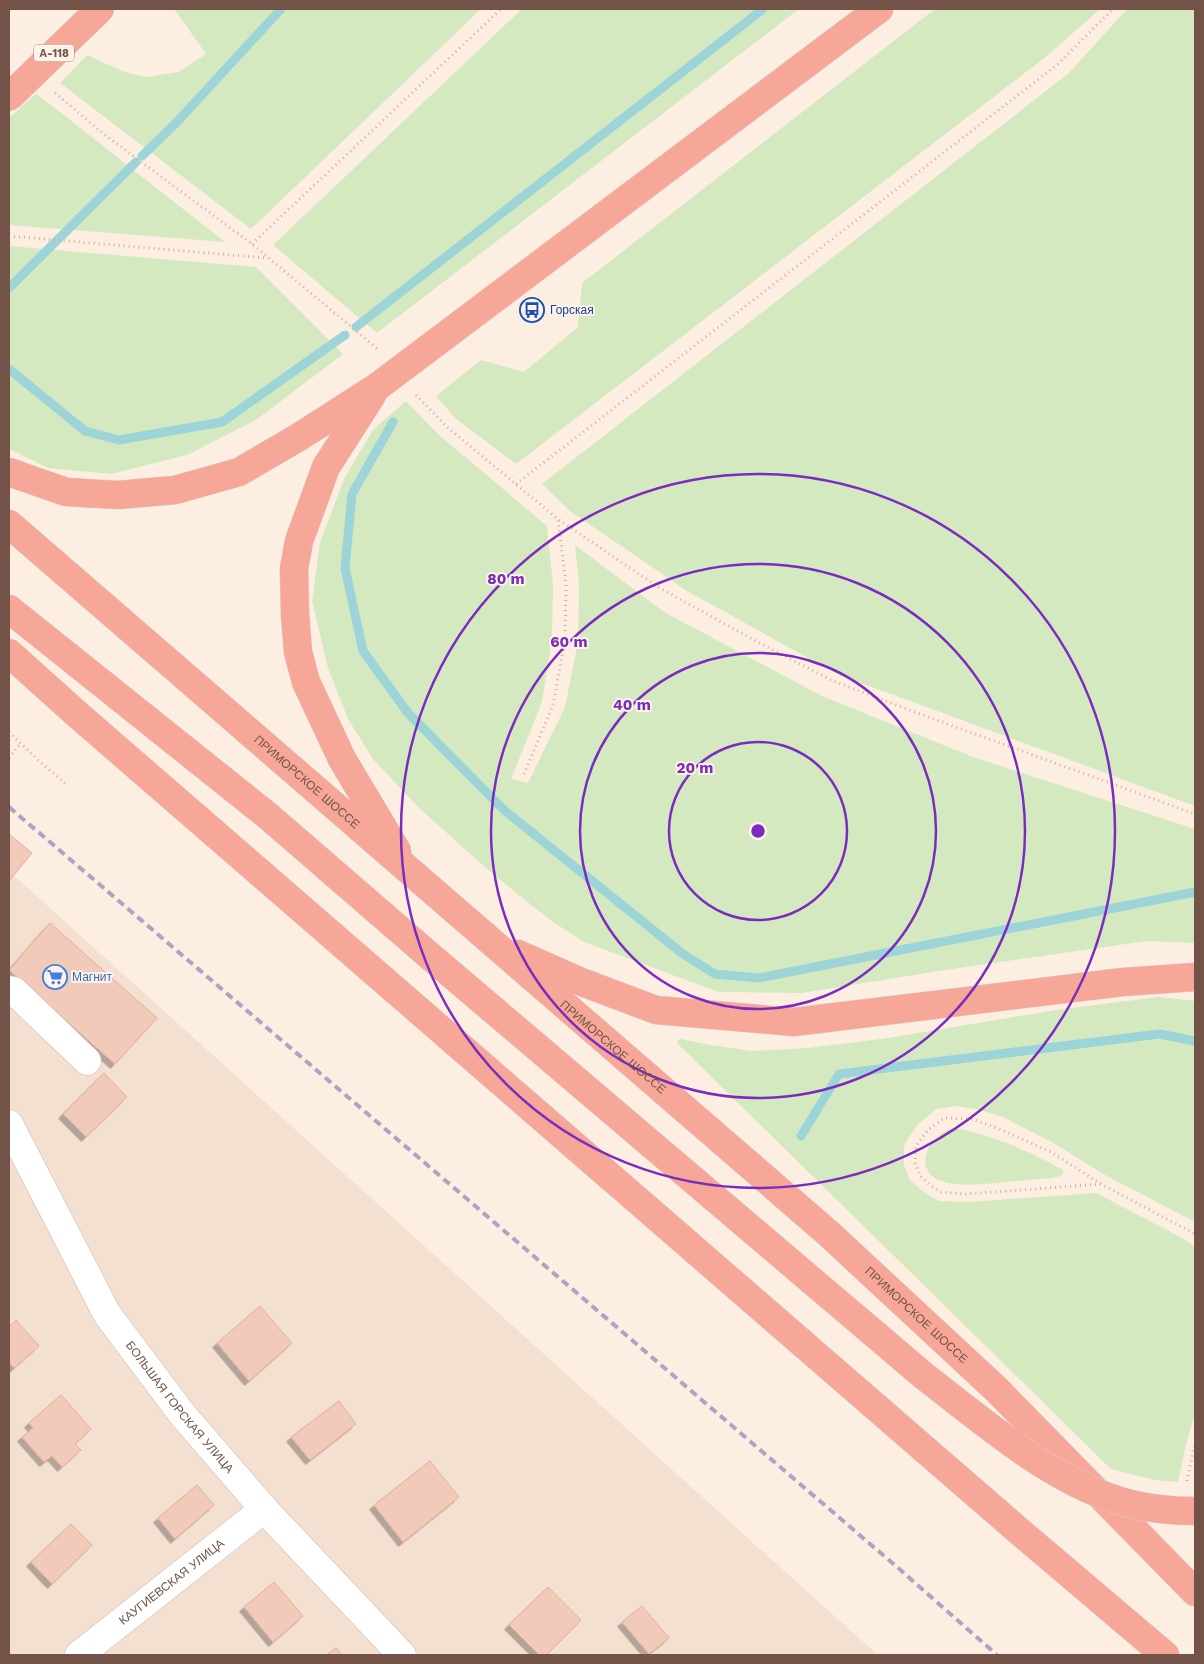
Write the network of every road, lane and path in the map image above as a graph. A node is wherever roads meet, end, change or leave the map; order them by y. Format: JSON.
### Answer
{"nodes":[{"id":1,"x":100,"y":9,"type":"edge"},
{"id":2,"x":501,"y":9,"type":"edge"},
{"id":3,"x":878,"y":9,"type":"edge"},
{"id":4,"x":1113,"y":9,"type":"edge"},
{"id":5,"x":53,"y":91,"type":"dead end"},
{"id":6,"x":9,"y":97,"type":"edge"},
{"id":7,"x":9,"y":236,"type":"edge"},
{"id":8,"x":252,"y":244,"type":"junction"},
{"id":9,"x":268,"y":258,"type":"junction"},
{"id":10,"x":379,"y":350,"type":"dead end"},
{"id":11,"x":377,"y":387,"type":"junction"},
{"id":12,"x":416,"y":395,"type":"dead end"},
{"id":13,"x":9,"y":472,"type":"edge"},
{"id":14,"x":516,"y":484,"type":"junction"},
{"id":15,"x":558,"y":519,"type":"junction"},
{"id":16,"x":9,"y":524,"type":"edge"},
{"id":17,"x":9,"y":609,"type":"edge"},
{"id":18,"x":9,"y":653,"type":"edge"},
{"id":19,"x":9,"y":732,"type":"edge"},
{"id":20,"x":20,"y":744,"type":"junction"},
{"id":21,"x":9,"y":758,"type":"edge"},
{"id":22,"x":524,"y":774,"type":"dead end"},
{"id":23,"x":65,"y":783,"type":"dead end"},
{"id":24,"x":1195,"y":814,"type":"edge"},
{"id":25,"x":410,"y":872,"type":"junction"},
{"id":26,"x":491,"y":942,"type":"junction"},
{"id":27,"x":1195,"y":976,"type":"edge"},
{"id":28,"x":9,"y":990,"type":"edge"},
{"id":29,"x":87,"y":1061,"type":"dead end"},
{"id":30,"x":9,"y":1124,"type":"edge"},
{"id":31,"x":1101,"y":1184,"type":"junction"},
{"id":32,"x":1195,"y":1234,"type":"edge"},
{"id":33,"x":1195,"y":1443,"type":"edge"},
{"id":34,"x":1193,"y":1500,"type":"edge"},
{"id":35,"x":264,"y":1509,"type":"junction"},
{"id":36,"x":1195,"y":1592,"type":"edge"},
{"id":37,"x":79,"y":1655,"type":"edge"},
{"id":38,"x":402,"y":1655,"type":"edge"},
{"id":39,"x":1165,"y":1655,"type":"edge"}],
"edges":[{"from":1,"to":6,"type":"highway","number":"А-118","bridge":true},
{"from":2,"to":8,"type":"path"},
{"from":3,"to":11,"type":"highway"},
{"from":4,"to":14,"type":"path"},
{"from":5,"to":8,"type":"path"},
{"from":7,"to":9,"type":"path"},
{"from":8,"to":9,"type":"path"},
{"from":9,"to":10,"type":"path"},
{"from":11,"to":13,"type":"highway"},
{"from":11,"to":25,"type":"highway"},
{"from":12,"to":14,"type":"path"},
{"from":14,"to":15,"type":"path"},
{"from":15,"to":22,"type":"path"},
{"from":15,"to":24,"type":"path"},
{"from":16,"to":25,"type":"highway","name":"ПРИМОРСКОЕ ШОССЕ"},
{"from":17,"to":34,"type":"highway","bridge":true},
{"from":18,"to":39,"type":"highway"},
{"from":19,"to":20,"type":"path"},
{"from":20,"to":21,"type":"path"},
{"from":20,"to":23,"type":"path"},
{"from":25,"to":26,"type":"highway","name":"ПРИМОРСКОЕ ШОССЕ"},
{"from":26,"to":27,"type":"highway"},
{"from":26,"to":36,"type":"highway","name":"ПРИМОРСКОЕ ШОССЕ"},
{"from":28,"to":29,"type":"street"},
{"from":30,"to":35,"type":"street","name":"БОЛЬШАЯ ГОРСКАЯ УЛИЦА"},
{"from":31,"to":31,"type":"path"},
{"from":31,"to":32,"type":"path"},
{"from":33,"to":34,"type":"path"},
{"from":35,"to":37,"type":"street","name":"КАУГИЕВСКАЯ УЛИЦА"},
{"from":35,"to":38,"type":"street","name":"БОЛЬШАЯ ГОРСКАЯ УЛИЦА"}]}
